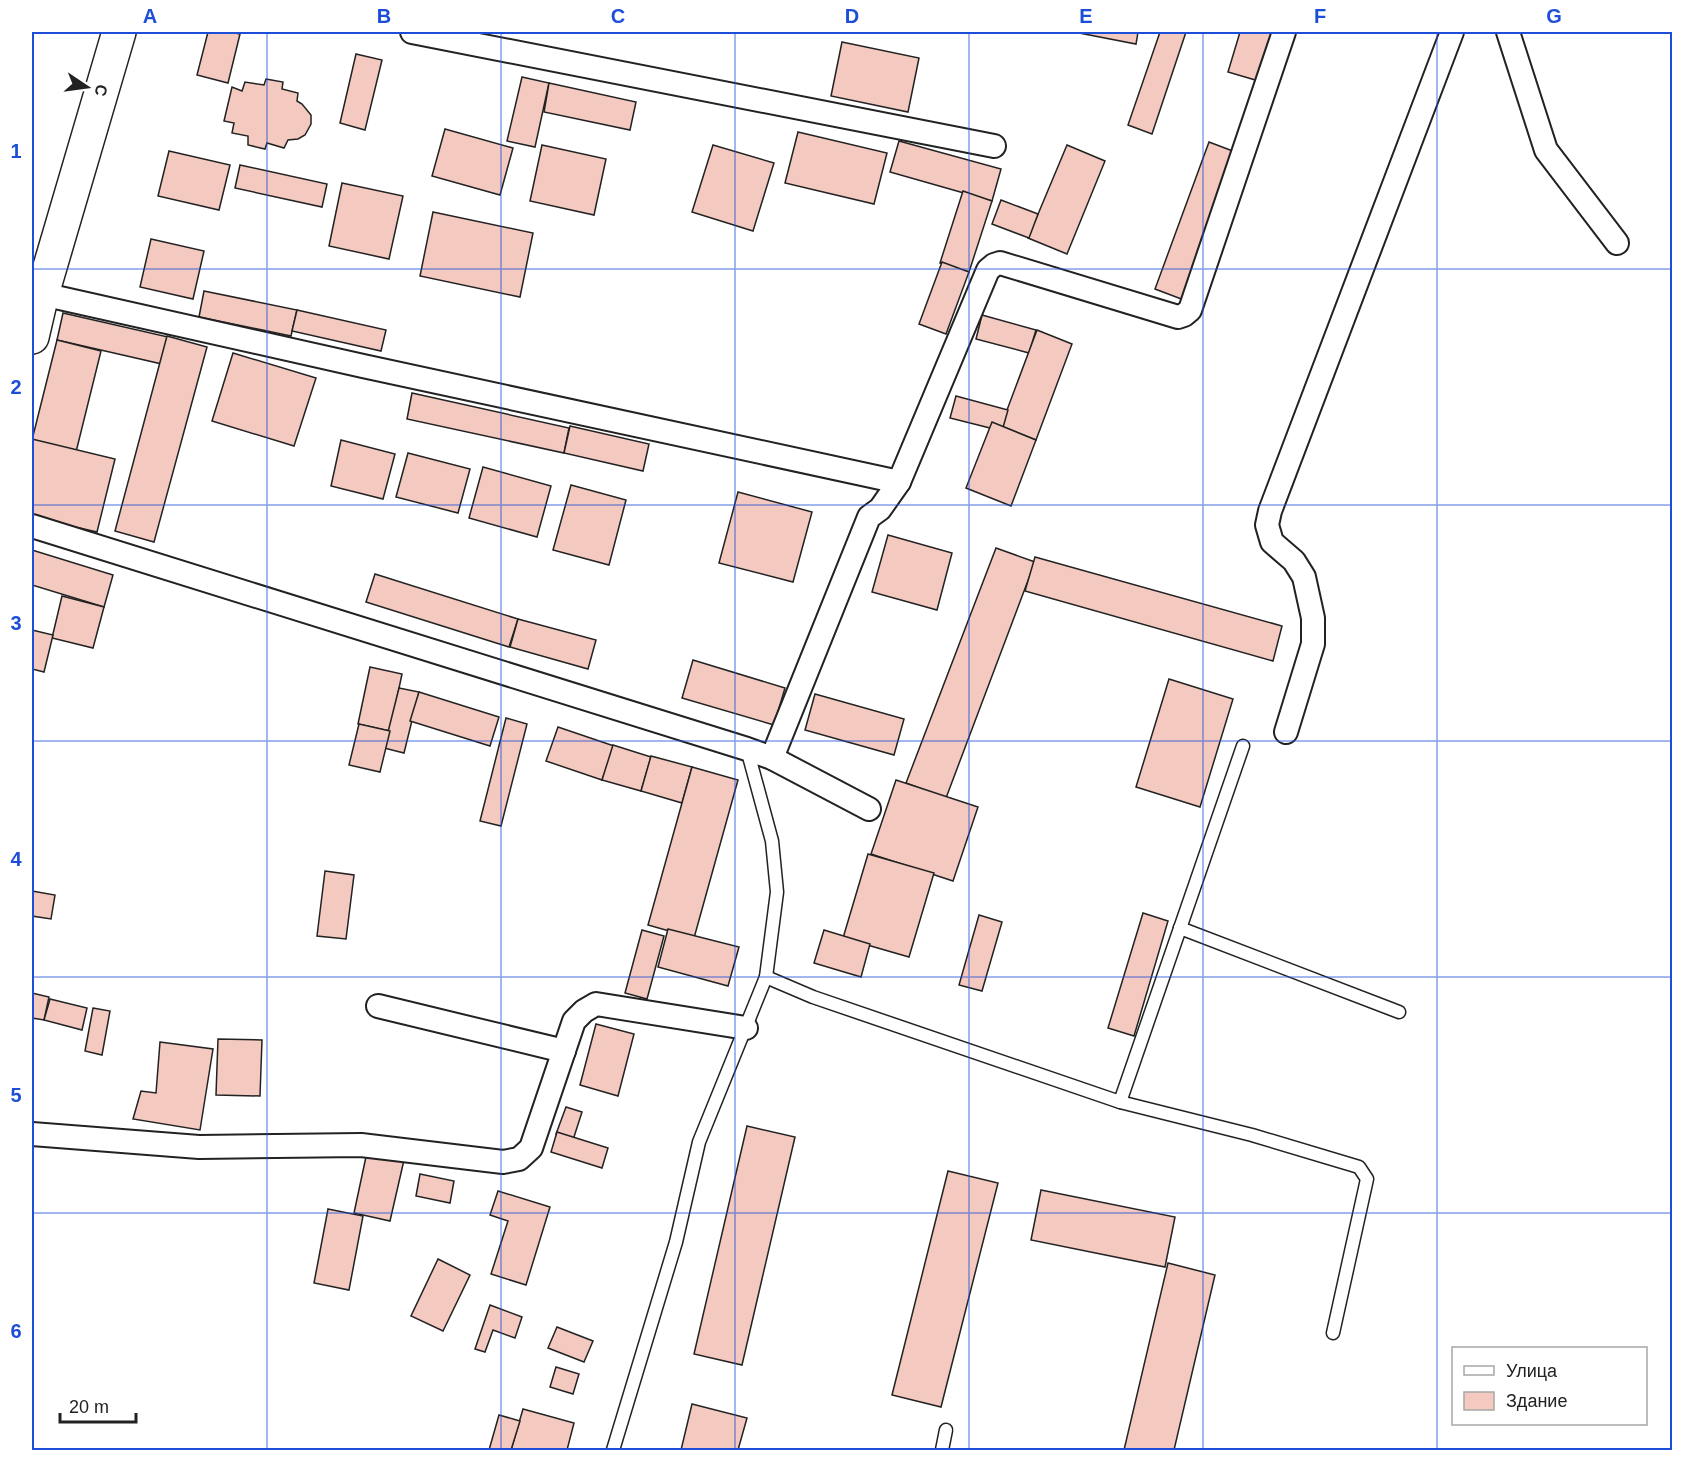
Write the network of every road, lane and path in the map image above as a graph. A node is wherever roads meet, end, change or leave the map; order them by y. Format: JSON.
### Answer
{"nodes":[{"id":1,"x":119,"y":32,"type":"edge"},
{"id":2,"x":412,"y":32,"type":"edge"},
{"id":3,"x":1284,"y":32,"type":"edge"},
{"id":4,"x":1452,"y":32,"type":"edge"},
{"id":5,"x":1508,"y":32,"type":"edge"},
{"id":6,"x":994,"y":146,"type":"dead end"},
{"id":7,"x":1617,"y":243,"type":"dead end"},
{"id":8,"x":42,"y":294,"type":"junction"},
{"id":9,"x":32,"y":337,"type":"edge"},
{"id":10,"x":900,"y":482,"type":"junction"},
{"id":11,"x":32,"y":526,"type":"edge"},
{"id":12,"x":1286,"y":732,"type":"dead end"},
{"id":13,"x":1243,"y":746,"type":"dead end"},
{"id":14,"x":747,"y":749,"type":"junction"},
{"id":15,"x":772,"y":758,"type":"junction"},
{"id":16,"x":869,"y":809,"type":"dead end"},
{"id":17,"x":1180,"y":928,"type":"junction"},
{"id":18,"x":766,"y":977,"type":"junction"},
{"id":19,"x":378,"y":1006,"type":"dead end"},
{"id":20,"x":1398,"y":1012,"type":"dead end"},
{"id":21,"x":746,"y":1028,"type":"junction"},
{"id":22,"x":564,"y":1051,"type":"junction"},
{"id":23,"x":1120,"y":1102,"type":"junction"},
{"id":24,"x":32,"y":1134,"type":"edge"},
{"id":25,"x":1333,"y":1333,"type":"dead end"},
{"id":26,"x":946,"y":1430,"type":"dead end"},
{"id":27,"x":613,"y":1450,"type":"edge"},
{"id":28,"x":942,"y":1450,"type":"edge"}],
"edges":[{"from":1,"to":8,"type":"main road"},
{"from":2,"to":6,"type":"street"},
{"from":3,"to":10,"type":"street"},
{"from":4,"to":12,"type":"street"},
{"from":5,"to":7,"type":"street"},
{"from":8,"to":9,"type":"main road"},
{"from":8,"to":10,"type":"street"},
{"from":10,"to":15,"type":"street"},
{"from":11,"to":14,"type":"street"},
{"from":13,"to":17,"type":"lane"},
{"from":14,"to":15,"type":"street"},
{"from":14,"to":18,"type":"lane"},
{"from":15,"to":16,"type":"street"},
{"from":17,"to":20,"type":"lane"},
{"from":17,"to":23,"type":"lane"},
{"from":18,"to":21,"type":"lane"},
{"from":18,"to":23,"type":"lane"},
{"from":19,"to":22,"type":"street"},
{"from":21,"to":22,"type":"street"},
{"from":21,"to":27,"type":"lane"},
{"from":22,"to":24,"type":"street"},
{"from":23,"to":25,"type":"lane"},
{"from":26,"to":28,"type":"lane"}]}
